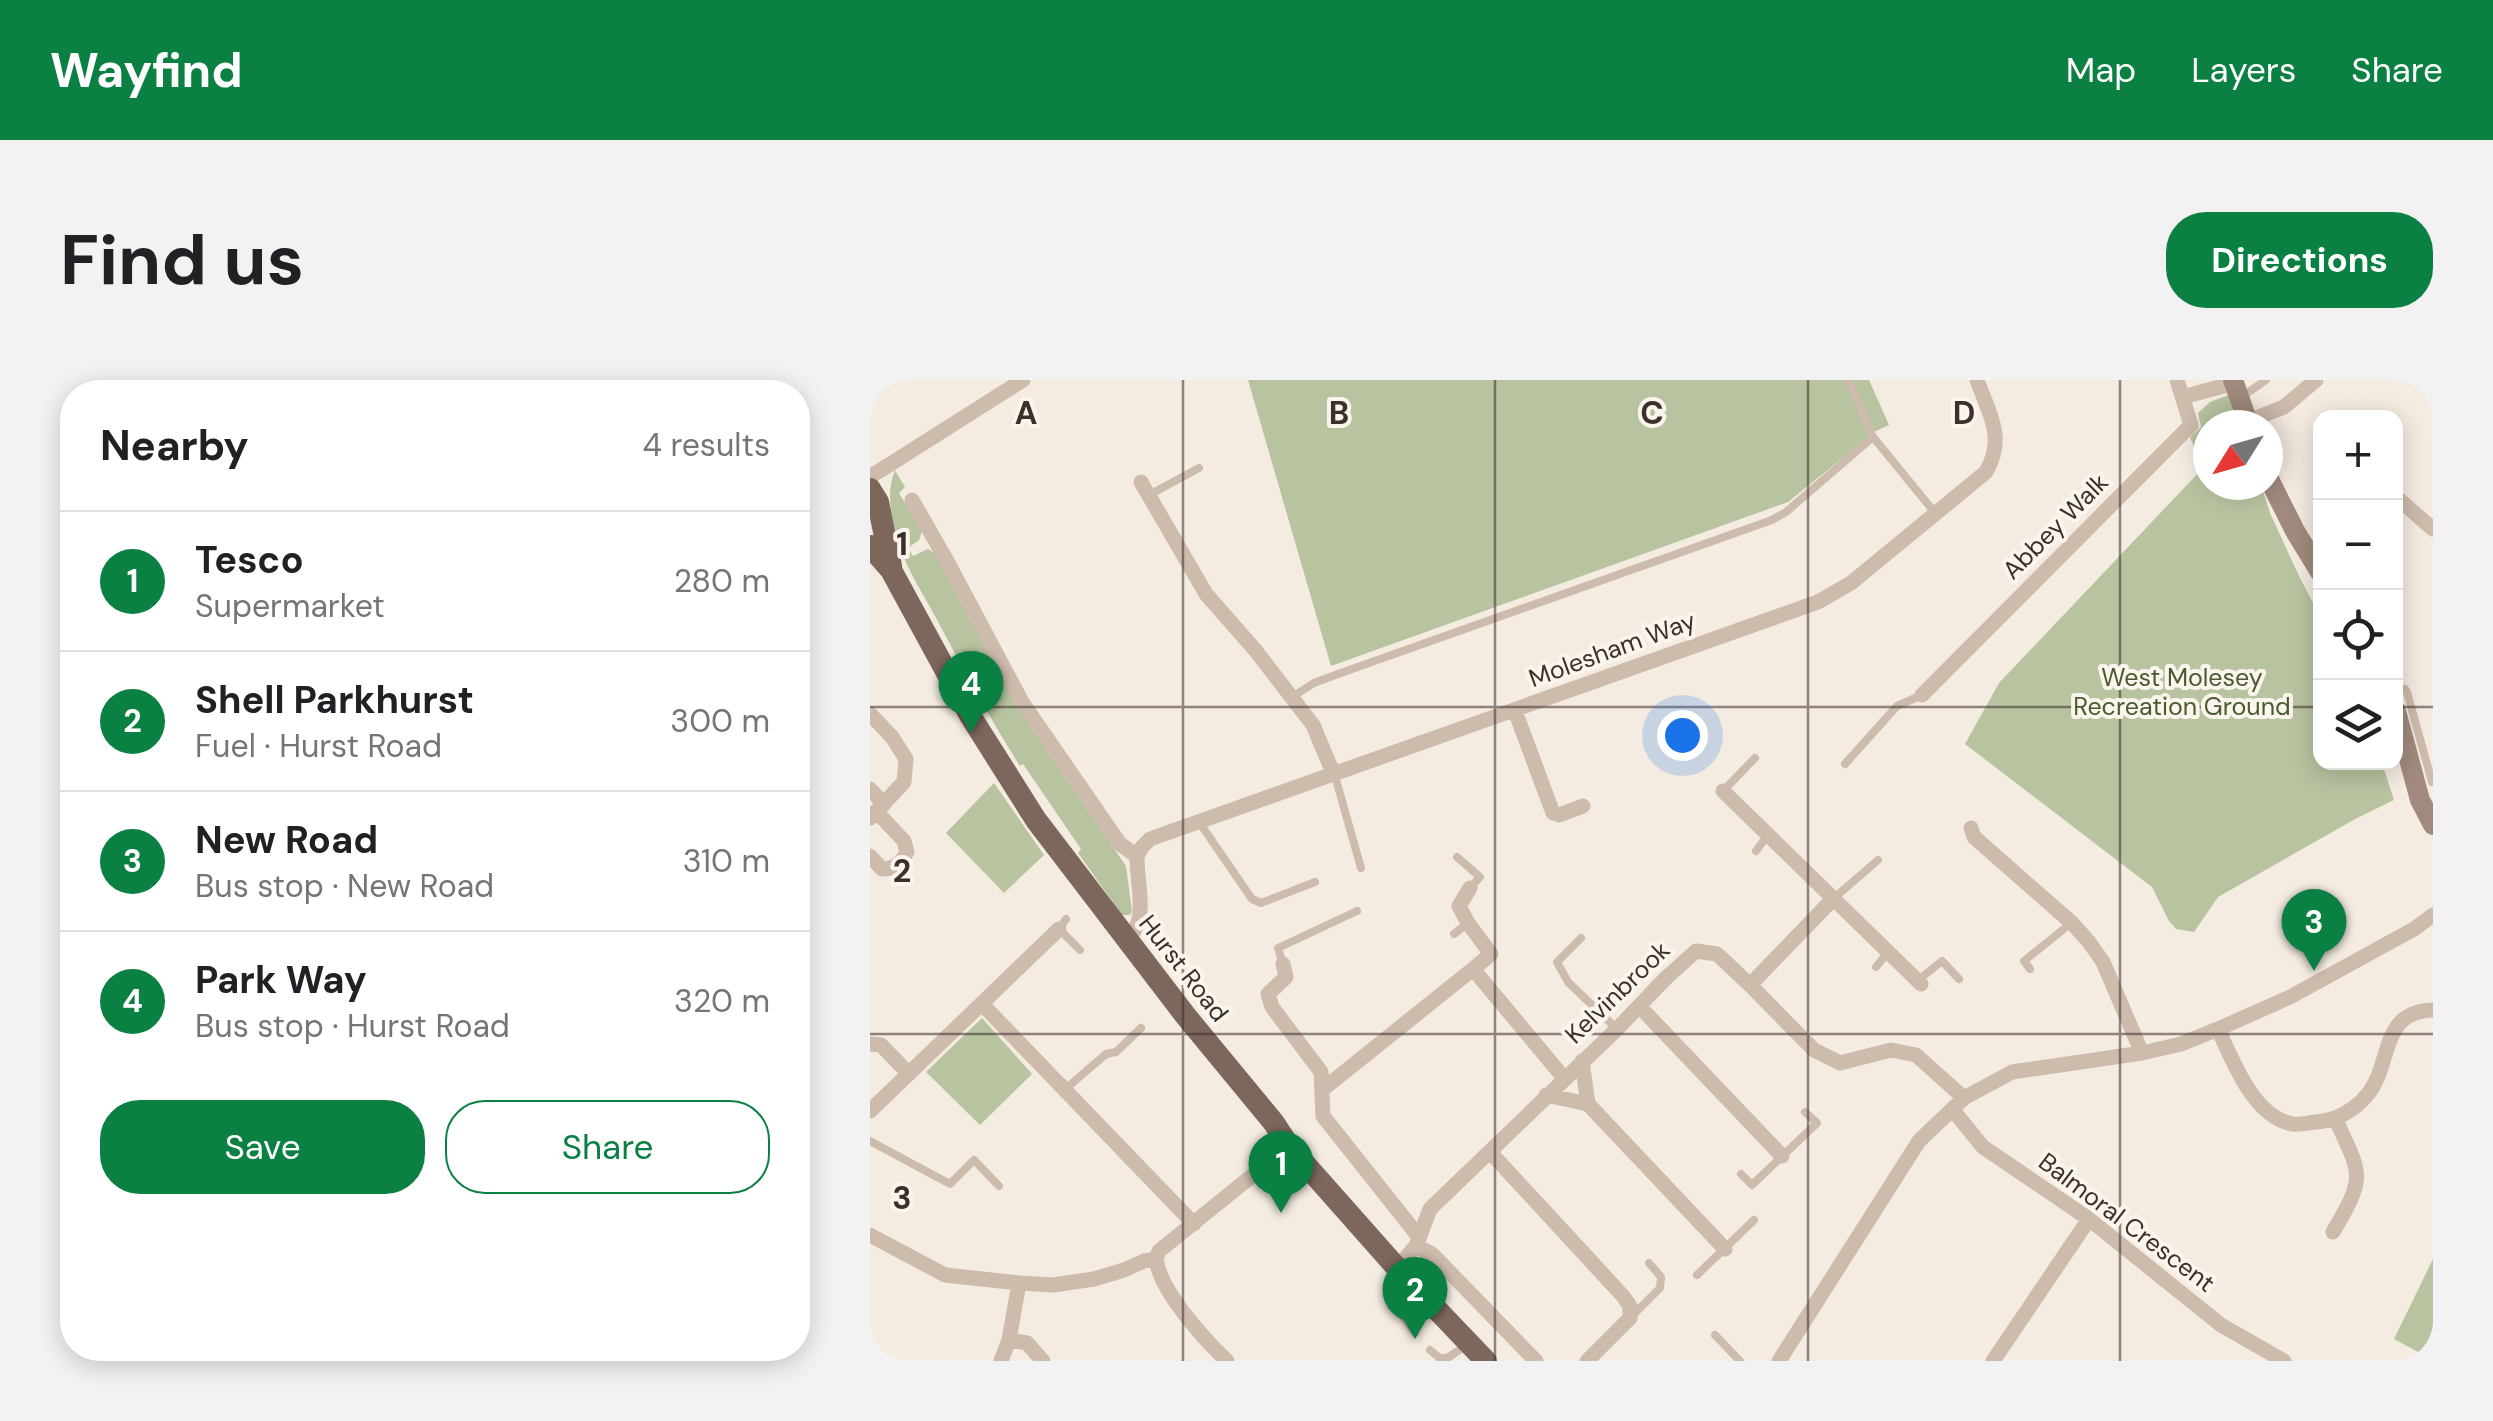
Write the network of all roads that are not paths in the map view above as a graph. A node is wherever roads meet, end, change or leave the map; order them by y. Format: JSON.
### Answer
{"nodes":[{"id":1,"x":1023,"y":380,"type":"edge"},
{"id":2,"x":1848,"y":380,"type":"edge"},
{"id":3,"x":1976,"y":380,"type":"edge"},
{"id":4,"x":2177,"y":380,"type":"edge"},
{"id":5,"x":2266,"y":380,"type":"edge"},
{"id":6,"x":2316,"y":380,"type":"edge"},
{"id":7,"x":2235,"y":387,"type":"edge"},
{"id":8,"x":2183,"y":397,"type":"junction"},
{"id":9,"x":2277,"y":410,"type":"edge"},
{"id":10,"x":1873,"y":436,"type":"junction"},
{"id":11,"x":1199,"y":468,"type":"dead end"},
{"id":12,"x":1145,"y":489,"type":"joint"},
{"id":13,"x":873,"y":499,"type":"edge"},
{"id":14,"x":912,"y":500,"type":"dead end"},
{"id":15,"x":2280,"y":500,"type":"edge"},
{"id":16,"x":2398,"y":500,"type":"edge"},
{"id":17,"x":1936,"y":514,"type":"junction"},
{"id":18,"x":2433,"y":529,"type":"edge"},
{"id":19,"x":870,"y":546,"type":"edge"},
{"id":20,"x":2313,"y":561,"type":"edge"},
{"id":21,"x":891,"y":570,"type":"junction"},
{"id":22,"x":2403,"y":689,"type":"edge"},
{"id":23,"x":1922,"y":695,"type":"joint"},
{"id":24,"x":1292,"y":696,"type":"junction"},
{"id":25,"x":1515,"y":711,"type":"junction"},
{"id":26,"x":872,"y":719,"type":"edge"},
{"id":27,"x":2403,"y":727,"type":"edge"},
{"id":28,"x":1755,"y":758,"type":"dead end"},
{"id":29,"x":1845,"y":764,"type":"dead end"},
{"id":30,"x":1334,"y":776,"type":"junction"},
{"id":31,"x":2428,"y":785,"type":"edge"},
{"id":32,"x":870,"y":789,"type":"edge"},
{"id":33,"x":1723,"y":791,"type":"joint"},
{"id":34,"x":1583,"y":806,"type":"dead end"},
{"id":35,"x":877,"y":811,"type":"edge"},
{"id":36,"x":1199,"y":822,"type":"junction"},
{"id":37,"x":2433,"y":825,"type":"edge"},
{"id":38,"x":1971,"y":828,"type":"dead end"},
{"id":39,"x":1767,"y":836,"type":"junction"},
{"id":40,"x":1756,"y":852,"type":"dead end"},
{"id":41,"x":870,"y":856,"type":"edge"},
{"id":42,"x":1137,"y":856,"type":"junction"},
{"id":43,"x":1457,"y":857,"type":"dead end"},
{"id":44,"x":1878,"y":860,"type":"dead end"},
{"id":45,"x":1361,"y":868,"type":"dead end"},
{"id":46,"x":1315,"y":882,"type":"dead end"},
{"id":47,"x":1470,"y":888,"type":"joint"},
{"id":48,"x":1833,"y":898,"type":"junction"},
{"id":49,"x":1358,"y":911,"type":"dead end"},
{"id":50,"x":2433,"y":915,"type":"edge"},
{"id":51,"x":1468,"y":923,"type":"junction"},
{"id":52,"x":2072,"y":923,"type":"junction"},
{"id":53,"x":1063,"y":924,"type":"joint"},
{"id":54,"x":1454,"y":934,"type":"dead end"},
{"id":55,"x":1581,"y":938,"type":"dead end"},
{"id":56,"x":1127,"y":939,"type":"junction"},
{"id":57,"x":1080,"y":950,"type":"dead end"},
{"id":58,"x":1889,"y":950,"type":"junction"},
{"id":59,"x":1283,"y":964,"type":"joint"},
{"id":60,"x":1876,"y":967,"type":"dead end"},
{"id":61,"x":1474,"y":969,"type":"junction"},
{"id":62,"x":2030,"y":969,"type":"dead end"},
{"id":63,"x":1959,"y":979,"type":"dead end"},
{"id":64,"x":1919,"y":983,"type":"joint"},
{"id":65,"x":1750,"y":984,"type":"junction"},
{"id":66,"x":982,"y":1004,"type":"junction"},
{"id":67,"x":2425,"y":1005,"type":"edge"},
{"id":68,"x":1639,"y":1006,"type":"junction"},
{"id":69,"x":1141,"y":1028,"type":"dead end"},
{"id":70,"x":1617,"y":1028,"type":"junction"},
{"id":71,"x":2218,"y":1030,"type":"junction"},
{"id":72,"x":870,"y":1044,"type":"edge"},
{"id":73,"x":2142,"y":1053,"type":"junction"},
{"id":74,"x":1582,"y":1061,"type":"junction"},
{"id":75,"x":909,"y":1074,"type":"junction"},
{"id":76,"x":1564,"y":1078,"type":"junction"},
{"id":77,"x":870,"y":1087,"type":"edge"},
{"id":78,"x":1322,"y":1090,"type":"junction"},
{"id":79,"x":1064,"y":1091,"type":"junction"},
{"id":80,"x":1546,"y":1095,"type":"junction"},
{"id":81,"x":1588,"y":1104,"type":"junction"},
{"id":82,"x":1958,"y":1104,"type":"junction"},
{"id":83,"x":876,"y":1106,"type":"edge"},
{"id":84,"x":1805,"y":1112,"type":"dead end"},
{"id":85,"x":2335,"y":1118,"type":"junction"},
{"id":86,"x":870,"y":1142,"type":"edge"},
{"id":87,"x":1288,"y":1146,"type":"junction"},
{"id":88,"x":1490,"y":1152,"type":"junction"},
{"id":89,"x":1782,"y":1156,"type":"junction"},
{"id":90,"x":1741,"y":1174,"type":"dead end"},
{"id":91,"x":999,"y":1186,"type":"dead end"},
{"id":92,"x":2089,"y":1219,"type":"junction"},
{"id":93,"x":1754,"y":1220,"type":"dead end"},
{"id":94,"x":1194,"y":1224,"type":"junction"},
{"id":95,"x":2331,"y":1225,"type":"dead end"},
{"id":96,"x":871,"y":1241,"type":"edge"},
{"id":97,"x":1417,"y":1241,"type":"junction"},
{"id":98,"x":1725,"y":1249,"type":"junction"},
{"id":99,"x":1156,"y":1259,"type":"junction"},
{"id":100,"x":1648,"y":1263,"type":"dead end"},
{"id":101,"x":1403,"y":1275,"type":"junction"},
{"id":102,"x":1698,"y":1275,"type":"dead end"},
{"id":103,"x":1019,"y":1283,"type":"junction"},
{"id":104,"x":1630,"y":1318,"type":"junction"},
{"id":105,"x":1416,"y":1334,"type":"dead end"},
{"id":106,"x":1716,"y":1335,"type":"dead end"},
{"id":107,"x":1009,"y":1340,"type":"junction"},
{"id":108,"x":1468,"y":1343,"type":"junction"},
{"id":109,"x":1430,"y":1350,"type":"dead end"},
{"id":110,"x":1218,"y":1358,"type":"edge"},
{"id":111,"x":1001,"y":1361,"type":"edge"},
{"id":112,"x":1044,"y":1361,"type":"edge"},
{"id":113,"x":1486,"y":1361,"type":"edge"},
{"id":114,"x":1536,"y":1361,"type":"edge"},
{"id":115,"x":1588,"y":1361,"type":"edge"},
{"id":116,"x":1740,"y":1361,"type":"edge"},
{"id":117,"x":1778,"y":1361,"type":"edge"},
{"id":118,"x":1992,"y":1361,"type":"edge"},
{"id":119,"x":2284,"y":1361,"type":"edge"}],
"edges":[{"from":1,"to":13,"type":"street"},
{"from":2,"to":10,"type":"lane"},
{"from":3,"to":17,"type":"street","name":"Molesham Way"},
{"from":4,"to":8,"type":"street","name":"Abbey Walk"},
{"from":5,"to":7,"type":"lane"},
{"from":6,"to":9,"type":"street"},
{"from":7,"to":8,"type":"street"},
{"from":8,"to":23,"type":"street","name":"Abbey Walk"},
{"from":10,"to":17,"type":"lane"},
{"from":10,"to":24,"type":"lane"},
{"from":11,"to":12,"type":"lane"},
{"from":12,"to":24,"type":"street"},
{"from":13,"to":21,"type":"main road","name":"Hurst Road"},
{"from":14,"to":42,"type":"street"},
{"from":15,"to":20,"type":"main road"},
{"from":16,"to":18,"type":"street"},
{"from":17,"to":25,"type":"street","name":"Molesham Way"},
{"from":19,"to":21,"type":"main road","name":"Hurst Road"},
{"from":21,"to":56,"type":"main road","name":"Hurst Road"},
{"from":22,"to":31,"type":"lane"},
{"from":23,"to":29,"type":"lane"},
{"from":24,"to":30,"type":"street"},
{"from":25,"to":30,"type":"street","name":"Molesham Way"},
{"from":25,"to":34,"type":"street"},
{"from":26,"to":35,"type":"street"},
{"from":27,"to":31,"type":"main road"},
{"from":28,"to":33,"type":"lane"},
{"from":30,"to":36,"type":"street","name":"Molesham Way"},
{"from":30,"to":45,"type":"lane"},
{"from":31,"to":37,"type":"main road"},
{"from":32,"to":35,"type":"street"},
{"from":33,"to":39,"type":"street"},
{"from":35,"to":41,"type":"street"},
{"from":36,"to":42,"type":"street","name":"Molesham Way"},
{"from":36,"to":46,"type":"lane"},
{"from":38,"to":52,"type":"street"},
{"from":39,"to":40,"type":"lane"},
{"from":39,"to":48,"type":"street"},
{"from":42,"to":56,"type":"street"},
{"from":43,"to":47,"type":"lane"},
{"from":44,"to":48,"type":"lane"},
{"from":47,"to":51,"type":"street"},
{"from":48,"to":58,"type":"street"},
{"from":48,"to":65,"type":"street"},
{"from":49,"to":59,"type":"lane"},
{"from":50,"to":71,"type":"street"},
{"from":51,"to":54,"type":"lane"},
{"from":51,"to":61,"type":"street"},
{"from":52,"to":62,"type":"lane"},
{"from":52,"to":73,"type":"street"},
{"from":53,"to":57,"type":"lane"},
{"from":53,"to":66,"type":"street"},
{"from":55,"to":70,"type":"lane"},
{"from":56,"to":87,"type":"main road","name":"Hurst Road"},
{"from":58,"to":60,"type":"lane"},
{"from":58,"to":64,"type":"street"},
{"from":59,"to":78,"type":"street"},
{"from":61,"to":76,"type":"street"},
{"from":61,"to":78,"type":"street"},
{"from":63,"to":64,"type":"lane"},
{"from":65,"to":68,"type":"street","name":"Kelvinbrook"},
{"from":65,"to":82,"type":"street","name":"Kelvinbrook"},
{"from":66,"to":75,"type":"street"},
{"from":66,"to":79,"type":"street"},
{"from":67,"to":85,"type":"street"},
{"from":68,"to":70,"type":"street","name":"Kelvinbrook"},
{"from":68,"to":89,"type":"street"},
{"from":69,"to":79,"type":"lane"},
{"from":70,"to":74,"type":"street","name":"Kelvinbrook"},
{"from":71,"to":73,"type":"street"},
{"from":71,"to":85,"type":"street"},
{"from":72,"to":75,"type":"street"},
{"from":73,"to":82,"type":"street"},
{"from":74,"to":76,"type":"street","name":"Kelvinbrook"},
{"from":74,"to":81,"type":"street"},
{"from":75,"to":83,"type":"street"},
{"from":76,"to":80,"type":"street","name":"Kelvinbrook"},
{"from":77,"to":83,"type":"street"},
{"from":78,"to":97,"type":"street"},
{"from":79,"to":94,"type":"street"},
{"from":80,"to":81,"type":"street"},
{"from":80,"to":88,"type":"street","name":"Kelvinbrook"},
{"from":81,"to":98,"type":"street"},
{"from":82,"to":92,"type":"street","name":"Balmoral Crescent"},
{"from":82,"to":117,"type":"street"},
{"from":84,"to":89,"type":"lane"},
{"from":85,"to":95,"type":"street"},
{"from":86,"to":91,"type":"lane"},
{"from":87,"to":94,"type":"street"},
{"from":87,"to":101,"type":"main road","name":"Hurst Road"},
{"from":88,"to":97,"type":"street","name":"Kelvinbrook"},
{"from":88,"to":104,"type":"street"},
{"from":89,"to":90,"type":"lane"},
{"from":92,"to":118,"type":"street"},
{"from":92,"to":119,"type":"street","name":"Balmoral Crescent"},
{"from":93,"to":98,"type":"lane"},
{"from":94,"to":99,"type":"street"},
{"from":96,"to":103,"type":"street"},
{"from":97,"to":101,"type":"street","name":"Kelvinbrook"},
{"from":97,"to":114,"type":"street"},
{"from":98,"to":102,"type":"lane"},
{"from":99,"to":103,"type":"street"},
{"from":99,"to":110,"type":"street"},
{"from":100,"to":104,"type":"lane"},
{"from":101,"to":105,"type":"lane"},
{"from":101,"to":108,"type":"main road","name":"Hurst Road"},
{"from":103,"to":107,"type":"street"},
{"from":104,"to":115,"type":"street"},
{"from":106,"to":116,"type":"lane"},
{"from":107,"to":111,"type":"street"},
{"from":107,"to":112,"type":"street"},
{"from":108,"to":109,"type":"lane"},
{"from":108,"to":113,"type":"main road","name":"Hurst Road"}]}
